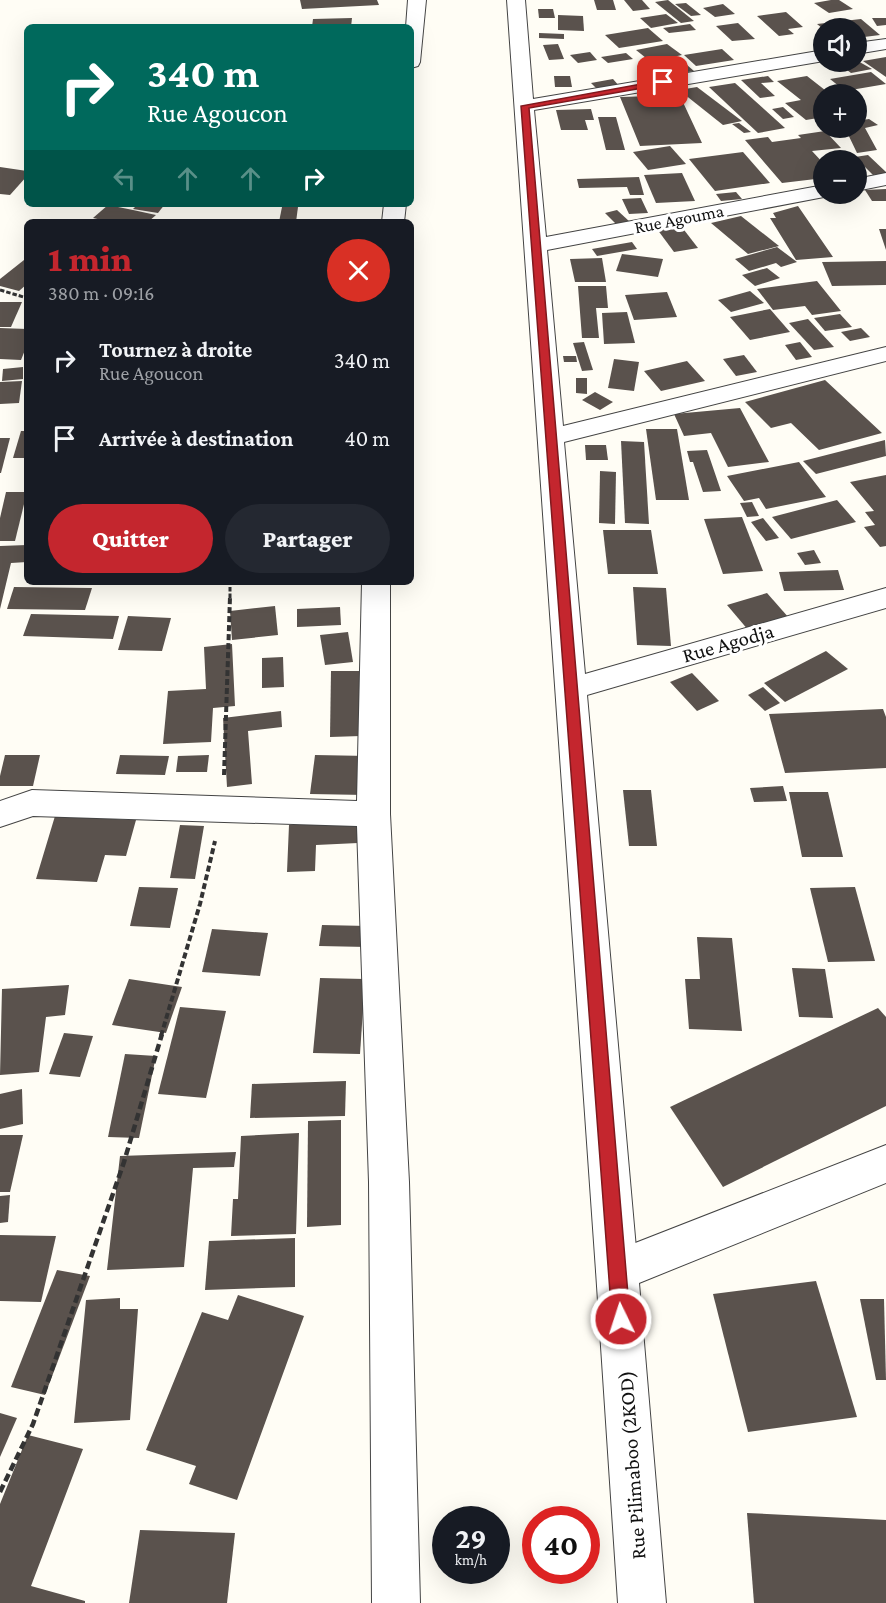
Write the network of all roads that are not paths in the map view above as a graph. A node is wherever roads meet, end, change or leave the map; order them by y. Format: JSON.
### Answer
{"nodes":[{"id":1,"x":417,"y":0,"type":"edge"},
{"id":2,"x":516,"y":0,"type":"edge"},
{"id":3,"x":521,"y":0,"type":"edge"},
{"id":4,"x":414,"y":31,"type":"edge"},
{"id":5,"x":886,"y":44,"type":"edge"},
{"id":6,"x":867,"y":47,"type":"edge"},
{"id":7,"x":813,"y":57,"type":"edge"},
{"id":8,"x":525,"y":106,"type":"junction"},
{"id":9,"x":886,"y":179,"type":"edge"},
{"id":10,"x":867,"y":183,"type":"edge"},
{"id":11,"x":813,"y":193,"type":"edge"},
{"id":12,"x":536,"y":246,"type":"junction"},
{"id":13,"x":886,"y":354,"type":"edge"},
{"id":14,"x":551,"y":437,"type":"junction"},
{"id":15,"x":376,"y":585,"type":"edge"},
{"id":16,"x":886,"y":598,"type":"edge"},
{"id":17,"x":571,"y":689,"type":"junction"},
{"id":18,"x":0,"y":814,"type":"edge"},
{"id":19,"x":373,"y":814,"type":"junction"},
{"id":20,"x":886,"y":1164,"type":"edge"},
{"id":21,"x":618,"y":1271,"type":"junction"},
{"id":22,"x":396,"y":1603,"type":"edge"},
{"id":23,"x":642,"y":1603,"type":"edge"}],
"edges":[{"from":1,"to":4,"type":"street"},
{"from":2,"to":3,"type":"street"},
{"from":2,"to":8,"type":"street","name":"Rue Pilimaboo (2KOD)"},
{"from":5,"to":6,"type":"street"},
{"from":7,"to":8,"type":"street"},
{"from":8,"to":12,"type":"street","name":"Rue Pilimaboo (2KOD)"},
{"from":9,"to":10,"type":"street"},
{"from":11,"to":12,"type":"street","name":"Rue Agouma"},
{"from":12,"to":14,"type":"street","name":"Rue Pilimaboo (2KOD)"},
{"from":13,"to":14,"type":"street"},
{"from":14,"to":17,"type":"street","name":"Rue Pilimaboo (2KOD)"},
{"from":15,"to":19,"type":"street"},
{"from":16,"to":17,"type":"street","name":"Rue Agodja"},
{"from":17,"to":21,"type":"street","name":"Rue Pilimaboo (2KOD)"},
{"from":18,"to":19,"type":"street"},
{"from":19,"to":22,"type":"street"},
{"from":20,"to":21,"type":"street"},
{"from":21,"to":23,"type":"street","name":"Rue Pilimaboo (2KOD)"}]}
